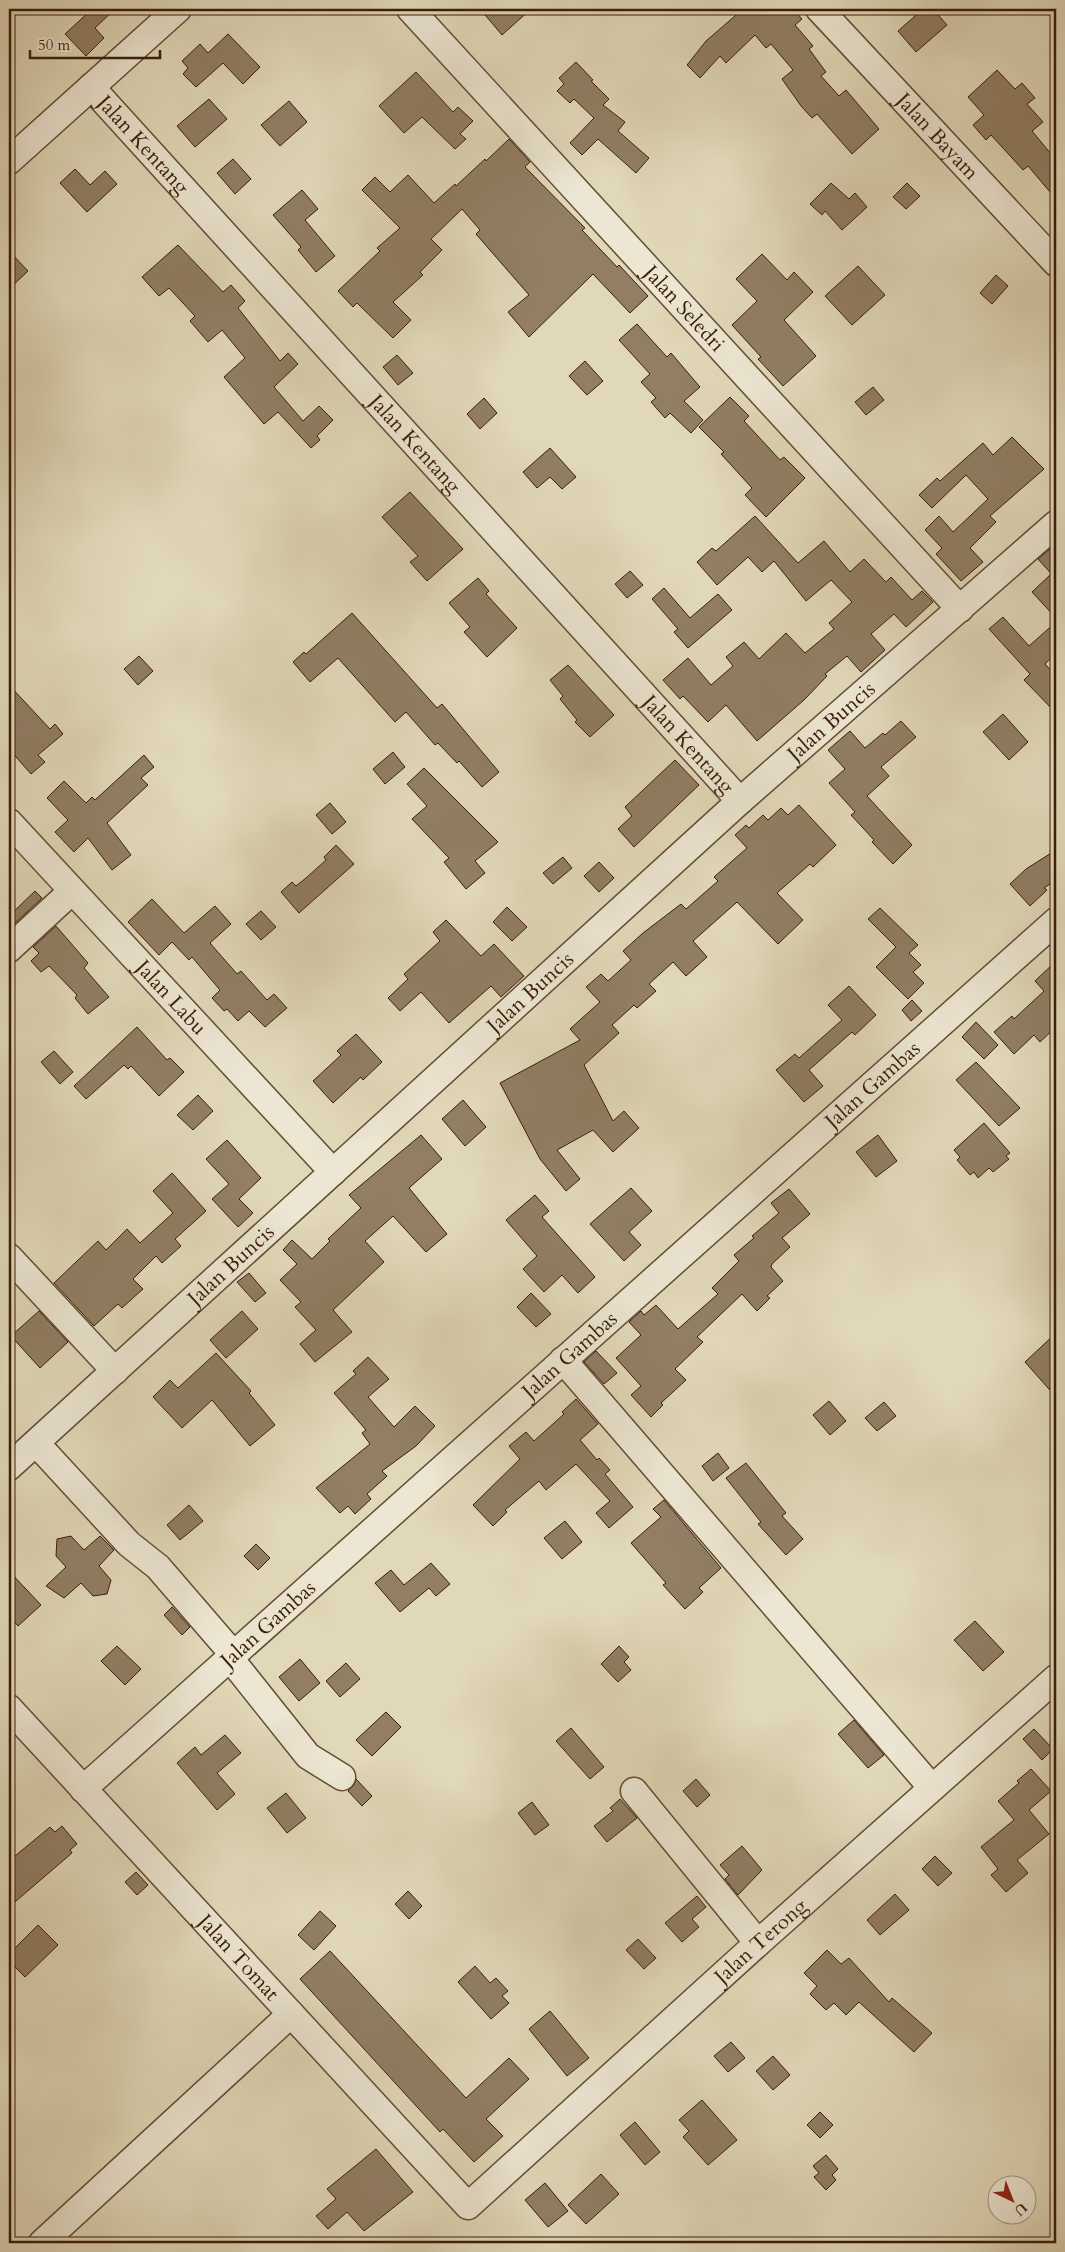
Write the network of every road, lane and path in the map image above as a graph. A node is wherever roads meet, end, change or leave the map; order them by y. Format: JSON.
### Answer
{"nodes":[{"id":1,"x":178,"y":9,"type":"edge"},
{"id":2,"x":410,"y":9,"type":"edge"},
{"id":3,"x":819,"y":9,"type":"edge"},
{"id":4,"x":91,"y":87,"type":"junction"},
{"id":5,"x":9,"y":161,"type":"edge"},
{"id":6,"x":1056,"y":263,"type":"edge"},
{"id":7,"x":1056,"y":524,"type":"edge"},
{"id":8,"x":960,"y":609,"type":"junction"},
{"id":9,"x":740,"y":800,"type":"junction"},
{"id":10,"x":9,"y":822,"type":"edge"},
{"id":11,"x":72,"y":891,"type":"junction"},
{"id":12,"x":1056,"y":921,"type":"edge"},
{"id":13,"x":9,"y":949,"type":"edge"},
{"id":14,"x":333,"y":1172,"type":"junction"},
{"id":15,"x":9,"y":1257,"type":"edge"},
{"id":16,"x":563,"y":1360,"type":"junction"},
{"id":17,"x":115,"y":1371,"type":"junction"},
{"id":18,"x":36,"y":1443,"type":"junction"},
{"id":19,"x":9,"y":1467,"type":"edge"},
{"id":20,"x":231,"y":1655,"type":"junction"},
{"id":21,"x":1056,"y":1678,"type":"edge"},
{"id":22,"x":9,"y":1708,"type":"edge"},
{"id":23,"x":342,"y":1777,"type":"dead end"},
{"id":24,"x":932,"y":1788,"type":"junction"},
{"id":25,"x":83,"y":1789,"type":"junction"},
{"id":26,"x":634,"y":1791,"type":"dead end"},
{"id":27,"x":758,"y":1943,"type":"junction"},
{"id":28,"x":291,"y":2014,"type":"junction"},
{"id":29,"x":468,"y":2206,"type":"joint"},
{"id":30,"x":42,"y":2243,"type":"edge"}],
"edges":[{"from":1,"to":4,"type":"street"},
{"from":2,"to":8,"type":"street","name":"Jalan Seledri"},
{"from":3,"to":6,"type":"street","name":"Jalan Bayam"},
{"from":4,"to":5,"type":"street"},
{"from":4,"to":9,"type":"street","name":"Jalan Kentang"},
{"from":7,"to":8,"type":"street","name":"Jalan Buncis"},
{"from":8,"to":9,"type":"street","name":"Jalan Buncis"},
{"from":9,"to":14,"type":"street","name":"Jalan Buncis"},
{"from":10,"to":11,"type":"street","name":"Jalan Labu"},
{"from":11,"to":13,"type":"street"},
{"from":11,"to":14,"type":"street","name":"Jalan Labu"},
{"from":12,"to":16,"type":"street","name":"Jalan Gambas"},
{"from":14,"to":17,"type":"street","name":"Jalan Buncis"},
{"from":15,"to":17,"type":"street"},
{"from":16,"to":20,"type":"street","name":"Jalan Gambas"},
{"from":16,"to":24,"type":"street"},
{"from":17,"to":18,"type":"street","name":"Jalan Buncis"},
{"from":18,"to":19,"type":"street","name":"Jalan Buncis"},
{"from":18,"to":20,"type":"street"},
{"from":20,"to":23,"type":"street"},
{"from":20,"to":25,"type":"street","name":"Jalan Gambas"},
{"from":21,"to":24,"type":"street","name":"Jalan Terong"},
{"from":22,"to":25,"type":"street","name":"Jalan Tomat"},
{"from":24,"to":27,"type":"street","name":"Jalan Terong"},
{"from":25,"to":28,"type":"street","name":"Jalan Tomat"},
{"from":26,"to":27,"type":"street"},
{"from":27,"to":29,"type":"street","name":"Jalan Terong"},
{"from":28,"to":29,"type":"street","name":"Jalan Tomat"},
{"from":28,"to":30,"type":"street"}]}
